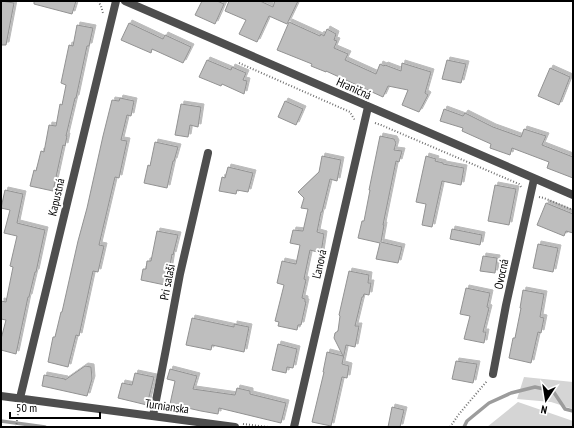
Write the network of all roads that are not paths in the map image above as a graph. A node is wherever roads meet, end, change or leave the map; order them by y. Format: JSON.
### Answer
{"nodes":[{"id":1,"x":116,"y":1,"type":"edge"},
{"id":2,"x":125,"y":1,"type":"edge"},
{"id":3,"x":368,"y":107,"type":"junction"},
{"id":4,"x":208,"y":153,"type":"dead end"},
{"id":5,"x":534,"y":179,"type":"junction"},
{"id":6,"x":573,"y":195,"type":"edge"},
{"id":7,"x":493,"y":374,"type":"road end"},
{"id":8,"x":1,"y":396,"type":"edge"},
{"id":9,"x":20,"y":398,"type":"junction"},
{"id":10,"x":153,"y":416,"type":"junction"},
{"id":11,"x":236,"y":425,"type":"edge"},
{"id":12,"x":294,"y":427,"type":"edge"}],
"edges":[{"from":1,"to":9,"type":"street","name":"Kapustná"},
{"from":2,"to":3,"type":"street","name":"Hraničná"},
{"from":3,"to":5,"type":"street","name":"Hraničná"},
{"from":3,"to":12,"type":"street","name":"Ľanová"},
{"from":4,"to":10,"type":"street","name":"Pri salaši"},
{"from":5,"to":6,"type":"street","name":"Hraničná"},
{"from":5,"to":7,"type":"street","name":"Ovocná"},
{"from":8,"to":9,"type":"street","name":"Turnianska"},
{"from":9,"to":10,"type":"street","name":"Turnianska"},
{"from":10,"to":11,"type":"street","name":"Turnianska"}]}
